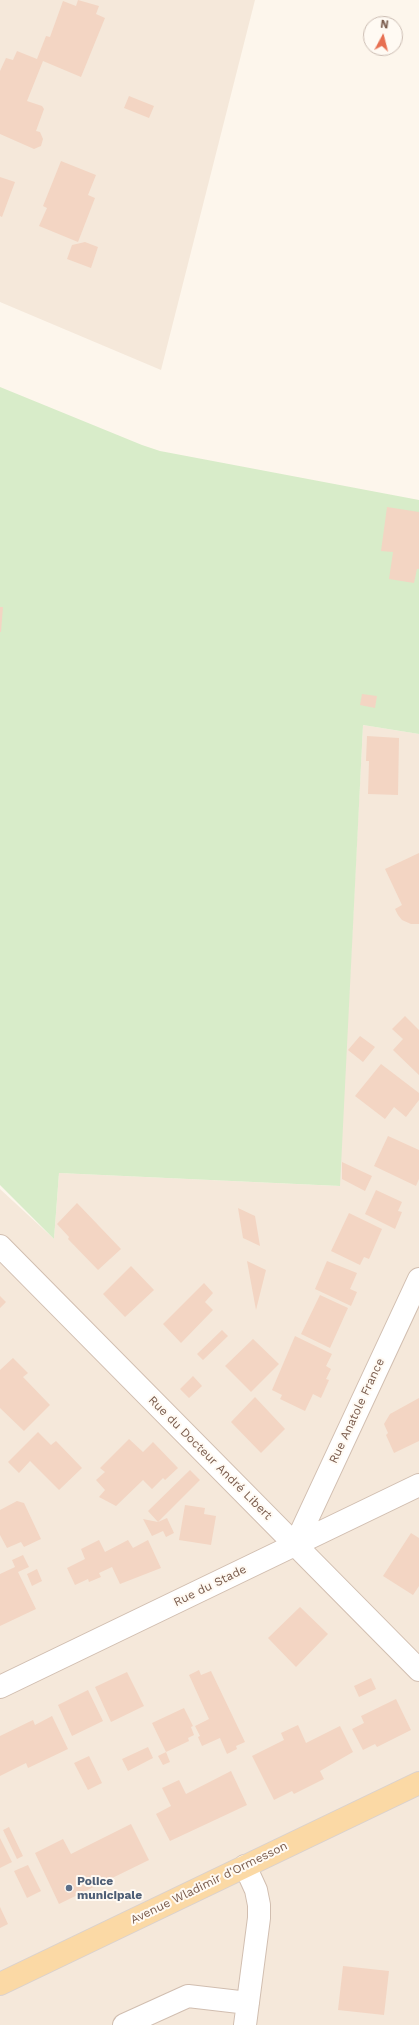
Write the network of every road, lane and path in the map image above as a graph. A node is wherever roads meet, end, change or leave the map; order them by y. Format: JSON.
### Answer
{"nodes":[{"id":1,"x":0,"y":1246,"type":"edge"},
{"id":2,"x":419,"y":1279,"type":"edge"},
{"id":3,"x":419,"y":1485,"type":"edge"},
{"id":4,"x":296,"y":1544,"type":"junction"},
{"id":5,"x":419,"y":1670,"type":"edge"},
{"id":6,"x":0,"y":1687,"type":"edge"},
{"id":7,"x":419,"y":1783,"type":"edge"},
{"id":8,"x":244,"y":1866,"type":"junction"},
{"id":9,"x":0,"y":1984,"type":"edge"},
{"id":10,"x":248,"y":2003,"type":"junction"},
{"id":11,"x":148,"y":2019,"type":"edge"},
{"id":12,"x":124,"y":2025,"type":"edge"},
{"id":13,"x":245,"y":2025,"type":"edge"}],
"edges":[{"from":1,"to":4,"type":"street","name":"Rue du Docteur André Libert"},
{"from":2,"to":4,"type":"street","name":"Rue Anatole France"},
{"from":3,"to":4,"type":"street","name":"Rue du Stade"},
{"from":4,"to":5,"type":"street","name":"Rue du Docteur André Libert"},
{"from":4,"to":6,"type":"street","name":"Rue du Stade"},
{"from":7,"to":8,"type":"main road","name":"Avenue Wladimir d'Ormesson"},
{"from":8,"to":9,"type":"main road","name":"Avenue Wladimir d'Ormesson"},
{"from":8,"to":10,"type":"street"},
{"from":10,"to":11,"type":"street"},
{"from":10,"to":13,"type":"street"},
{"from":11,"to":12,"type":"street"}]}
